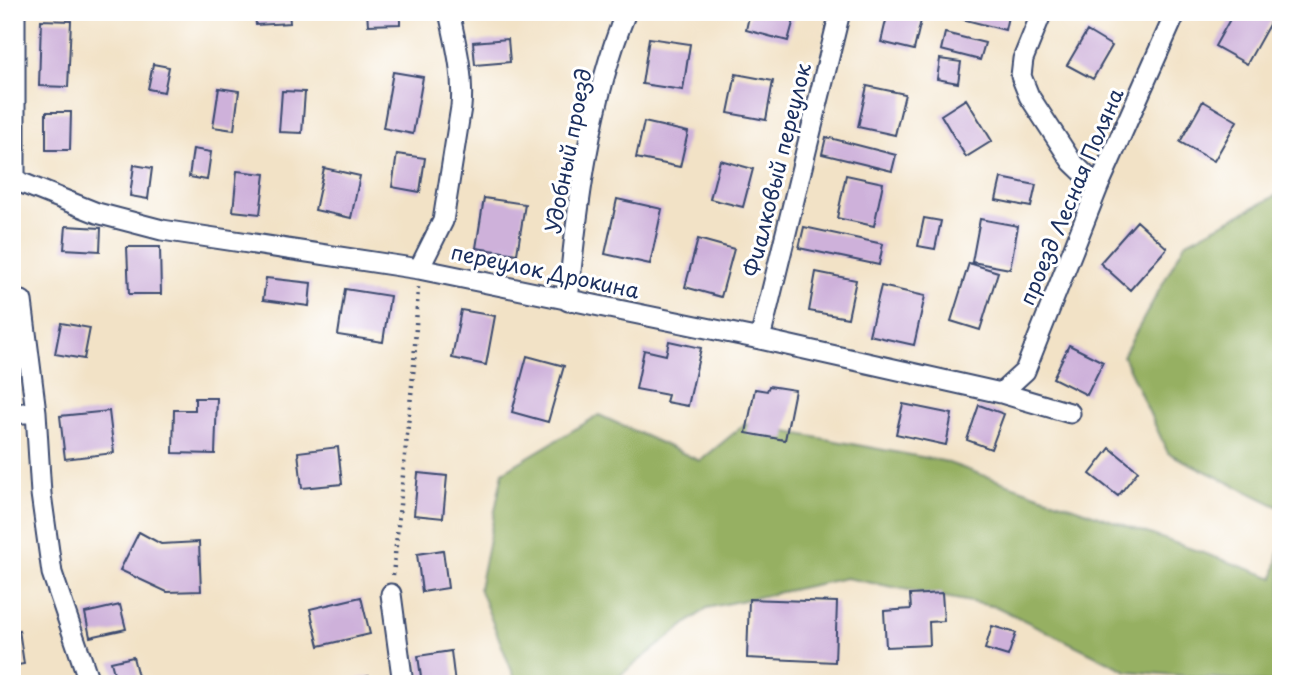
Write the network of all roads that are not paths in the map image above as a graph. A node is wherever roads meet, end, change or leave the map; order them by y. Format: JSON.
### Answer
{"nodes":[{"id":1,"x":15,"y":12,"type":"edge"},
{"id":2,"x":449,"y":12,"type":"edge"},
{"id":3,"x":626,"y":12,"type":"edge"},
{"id":4,"x":840,"y":12,"type":"edge"},
{"id":5,"x":1042,"y":12,"type":"edge"},
{"id":6,"x":1176,"y":12,"type":"edge"},
{"id":7,"x":13,"y":179,"type":"edge"},
{"id":8,"x":1098,"y":187,"type":"junction"},
{"id":9,"x":419,"y":269,"type":"junction"},
{"id":10,"x":568,"y":300,"type":"junction"},
{"id":11,"x":22,"y":301,"type":"dead end"},
{"id":12,"x":760,"y":339,"type":"junction"},
{"id":13,"x":1001,"y":393,"type":"junction"},
{"id":14,"x":36,"y":412,"type":"junction"},
{"id":15,"x":12,"y":414,"type":"edge"},
{"id":16,"x":1070,"y":414,"type":"dead end"},
{"id":17,"x":391,"y":594,"type":"road end"},
{"id":18,"x":90,"y":684,"type":"edge"},
{"id":19,"x":403,"y":684,"type":"edge"}],
"edges":[{"from":1,"to":7,"type":"street"},
{"from":2,"to":9,"type":"street"},
{"from":3,"to":10,"type":"street","name":"Удобный проезд"},
{"from":4,"to":12,"type":"street","name":"Фиалковый переулок"},
{"from":5,"to":8,"type":"street"},
{"from":6,"to":8,"type":"street","name":"проезд Лесная Поляна"},
{"from":7,"to":9,"type":"street","name":"переулок Дрокина"},
{"from":8,"to":13,"type":"street","name":"проезд Лесная Поляна"},
{"from":9,"to":10,"type":"street","name":"переулок Дрокина"},
{"from":10,"to":12,"type":"street","name":"переулок Дрокина"},
{"from":11,"to":14,"type":"street"},
{"from":12,"to":13,"type":"street","name":"переулок Дрокина"},
{"from":13,"to":16,"type":"street","name":"переулок Дрокина"},
{"from":14,"to":15,"type":"street"},
{"from":14,"to":18,"type":"street"},
{"from":17,"to":19,"type":"street"}]}
